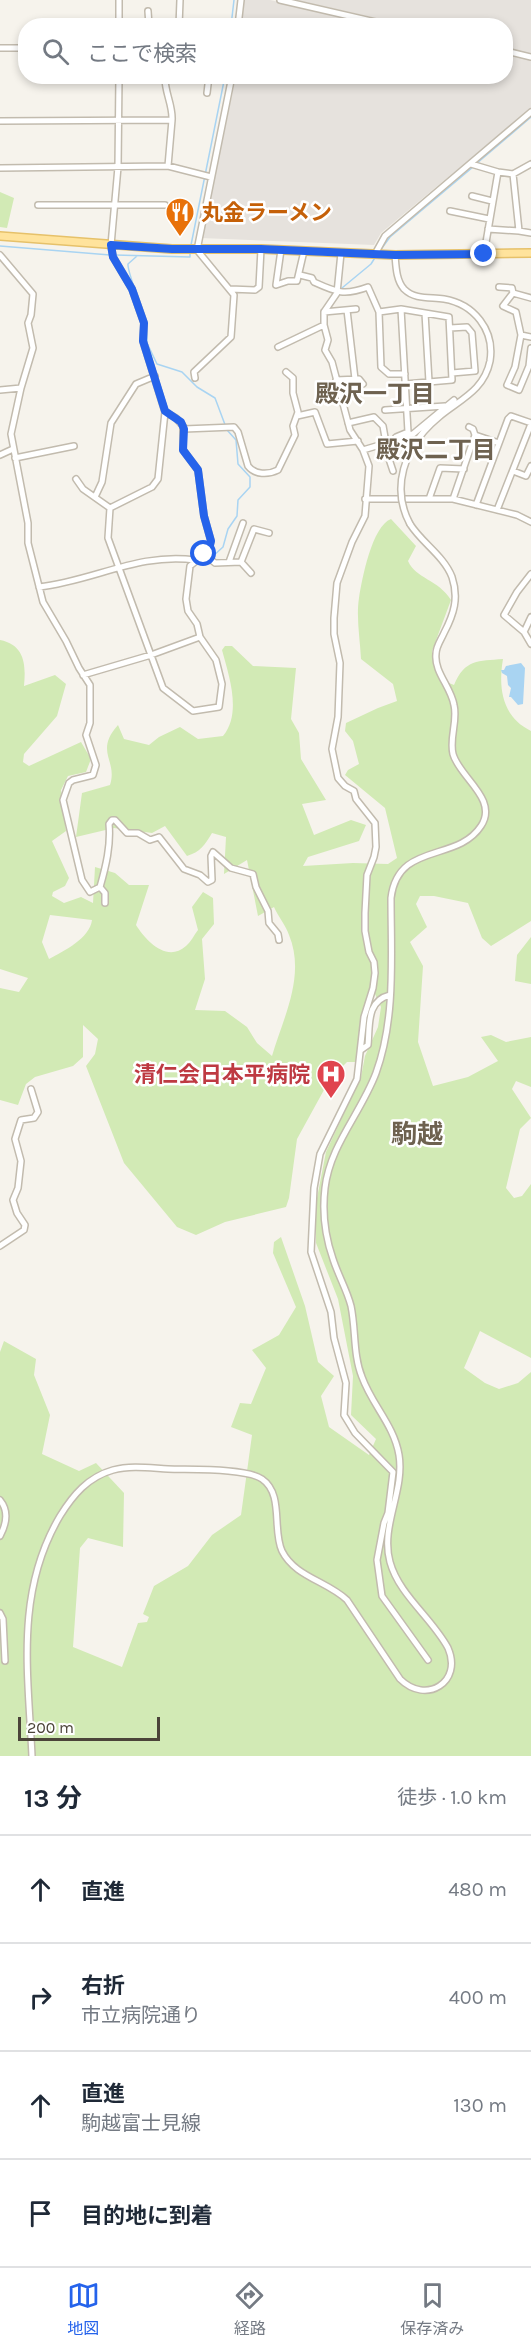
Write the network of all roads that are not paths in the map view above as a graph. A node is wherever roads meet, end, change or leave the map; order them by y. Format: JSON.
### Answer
{"nodes":[{"id":1,"x":119,"y":0,"type":"edge"},
{"id":2,"x":180,"y":0,"type":"edge"},
{"id":3,"x":241,"y":0,"type":"edge"},
{"id":4,"x":280,"y":0,"type":"edge"},
{"id":5,"x":148,"y":11,"type":"dead end"},
{"id":6,"x":119,"y":18,"type":"edge"},
{"id":7,"x":148,"y":18,"type":"edge"},
{"id":8,"x":179,"y":18,"type":"edge"},
{"id":9,"x":239,"y":18,"type":"edge"},
{"id":10,"x":358,"y":18,"type":"edge"},
{"id":11,"x":0,"y":48,"type":"edge"},
{"id":12,"x":18,"y":48,"type":"edge"},
{"id":13,"x":513,"y":53,"type":"edge"},
{"id":14,"x":531,"y":57,"type":"edge"},
{"id":15,"x":119,"y":84,"type":"edge"},
{"id":16,"x":164,"y":84,"type":"edge"},
{"id":17,"x":208,"y":84,"type":"edge"},
{"id":18,"x":230,"y":84,"type":"edge"},
{"id":19,"x":207,"y":93,"type":"dead end"},
{"id":20,"x":531,"y":112,"type":"edge"},
{"id":21,"x":171,"y":120,"type":"junction"},
{"id":22,"x":0,"y":121,"type":"edge"},
{"id":23,"x":119,"y":121,"type":"junction"},
{"id":24,"x":471,"y":164,"type":"junction"},
{"id":25,"x":531,"y":164,"type":"edge"},
{"id":26,"x":168,"y":166,"type":"junction"},
{"id":27,"x":118,"y":167,"type":"junction"},
{"id":28,"x":0,"y":168,"type":"edge"},
{"id":29,"x":498,"y":172,"type":"junction"},
{"id":30,"x":513,"y":174,"type":"junction"},
{"id":31,"x":211,"y":177,"type":"junction"},
{"id":32,"x":472,"y":196,"type":"dead end"},
{"id":33,"x":492,"y":201,"type":"junction"},
{"id":34,"x":38,"y":205,"type":"dead end"},
{"id":35,"x":116,"y":205,"type":"junction"},
{"id":36,"x":165,"y":205,"type":"dead end"},
{"id":37,"x":450,"y":211,"type":"dead end"},
{"id":38,"x":489,"y":219,"type":"junction"},
{"id":39,"x":488,"y":228,"type":"junction"},
{"id":40,"x":519,"y":231,"type":"junction"},
{"id":41,"x":531,"y":233,"type":"edge"},
{"id":42,"x":0,"y":236,"type":"edge"},
{"id":43,"x":111,"y":245,"type":"junction"},
{"id":44,"x":261,"y":249,"type":"junction"},
{"id":45,"x":197,"y":250,"type":"junction"},
{"id":46,"x":280,"y":250,"type":"junction"},
{"id":47,"x":304,"y":251,"type":"junction"},
{"id":48,"x":341,"y":252,"type":"junction"},
{"id":49,"x":531,"y":253,"type":"edge"},
{"id":50,"x":375,"y":254,"type":"junction"},
{"id":51,"x":484,"y":254,"type":"junction"},
{"id":52,"x":0,"y":255,"type":"edge"},
{"id":53,"x":395,"y":255,"type":"junction"},
{"id":54,"x":3,"y":264,"type":"edge"},
{"id":55,"x":300,"y":275,"type":"junction"},
{"id":56,"x":499,"y":287,"type":"dead end"},
{"id":57,"x":230,"y":289,"type":"junction"},
{"id":58,"x":337,"y":292,"type":"junction"},
{"id":59,"x":513,"y":293,"type":"junction"},
{"id":60,"x":531,"y":297,"type":"edge"},
{"id":61,"x":356,"y":309,"type":"dead end"},
{"id":62,"x":401,"y":309,"type":"junction"},
{"id":63,"x":347,"y":310,"type":"junction"},
{"id":64,"x":324,"y":312,"type":"junction"},
{"id":65,"x":379,"y":312,"type":"junction"},
{"id":66,"x":425,"y":313,"type":"junction"},
{"id":67,"x":324,"y":325,"type":"junction"},
{"id":68,"x":450,"y":328,"type":"junction"},
{"id":69,"x":521,"y":335,"type":"junction"},
{"id":70,"x":531,"y":337,"type":"edge"},
{"id":71,"x":278,"y":347,"type":"dead end"},
{"id":72,"x":531,"y":353,"type":"edge"},
{"id":73,"x":286,"y":372,"type":"dead end"},
{"id":74,"x":452,"y":373,"type":"junction"},
{"id":75,"x":405,"y":374,"type":"junction"},
{"id":76,"x":154,"y":376,"type":"junction"},
{"id":77,"x":195,"y":378,"type":"dead end"},
{"id":78,"x":355,"y":379,"type":"junction"},
{"id":79,"x":336,"y":380,"type":"junction"},
{"id":80,"x":429,"y":382,"type":"junction"},
{"id":81,"x":363,"y":384,"type":"dead end"},
{"id":82,"x":405,"y":384,"type":"junction"},
{"id":83,"x":21,"y":388,"type":"junction"},
{"id":84,"x":0,"y":390,"type":"edge"},
{"id":85,"x":454,"y":400,"type":"dead end"},
{"id":86,"x":447,"y":406,"type":"junction"},
{"id":87,"x":407,"y":408,"type":"junction"},
{"id":88,"x":385,"y":410,"type":"dead end"},
{"id":89,"x":165,"y":411,"type":"junction"},
{"id":90,"x":297,"y":416,"type":"junction"},
{"id":91,"x":348,"y":423,"type":"junction"},
{"id":92,"x":531,"y":424,"type":"edge"},
{"id":93,"x":469,"y":427,"type":"dead end"},
{"id":94,"x":184,"y":429,"type":"junction"},
{"id":95,"x":475,"y":435,"type":"junction"},
{"id":96,"x":397,"y":439,"type":"junction"},
{"id":97,"x":528,"y":440,"type":"edge"},
{"id":98,"x":358,"y":441,"type":"junction"},
{"id":99,"x":499,"y":443,"type":"junction"},
{"id":100,"x":385,"y":444,"type":"junction"},
{"id":101,"x":74,"y":446,"type":"dead end"},
{"id":102,"x":13,"y":449,"type":"junction"},
{"id":103,"x":363,"y":450,"type":"junction"},
{"id":104,"x":0,"y":455,"type":"edge"},
{"id":105,"x":15,"y":458,"type":"junction"},
{"id":106,"x":531,"y":466,"type":"edge"},
{"id":107,"x":464,"y":469,"type":"junction"},
{"id":108,"x":393,"y":471,"type":"dead end"},
{"id":109,"x":513,"y":471,"type":"junction"},
{"id":110,"x":76,"y":479,"type":"dead end"},
{"id":111,"x":95,"y":497,"type":"junction"},
{"id":112,"x":365,"y":499,"type":"junction"},
{"id":113,"x":429,"y":499,"type":"junction"},
{"id":114,"x":453,"y":499,"type":"junction"},
{"id":115,"x":476,"y":505,"type":"junction"},
{"id":116,"x":110,"y":508,"type":"junction"},
{"id":117,"x":497,"y":510,"type":"junction"},
{"id":118,"x":530,"y":520,"type":"edge"},
{"id":119,"x":243,"y":523,"type":"dead end"},
{"id":120,"x":269,"y":533,"type":"dead end"},
{"id":121,"x":204,"y":554,"type":"junction"},
{"id":122,"x":195,"y":560,"type":"junction"},
{"id":123,"x":229,"y":562,"type":"junction"},
{"id":124,"x":241,"y":562,"type":"junction"},
{"id":125,"x":119,"y":568,"type":"junction"},
{"id":126,"x":251,"y":573,"type":"dead end"},
{"id":127,"x":531,"y":574,"type":"edge"},
{"id":128,"x":39,"y":587,"type":"junction"},
{"id":129,"x":531,"y":617,"type":"edge"},
{"id":130,"x":524,"y":632,"type":"junction"},
{"id":131,"x":200,"y":636,"type":"junction"},
{"id":132,"x":531,"y":644,"type":"edge"},
{"id":133,"x":151,"y":655,"type":"junction"},
{"id":134,"x":83,"y":675,"type":"junction"},
{"id":135,"x":100,"y":887,"type":"junction"},
{"id":136,"x":105,"y":903,"type":"dead end"},
{"id":137,"x":279,"y":940,"type":"dead end"},
{"id":138,"x":390,"y":995,"type":"junction"},
{"id":139,"x":361,"y":1050,"type":"junction"},
{"id":140,"x":31,"y":1089,"type":"dead end"},
{"id":141,"x":0,"y":1246,"type":"edge"},
{"id":142,"x":0,"y":1500,"type":"edge"},
{"id":143,"x":0,"y":1536,"type":"edge"},
{"id":144,"x":0,"y":1613,"type":"edge"},
{"id":145,"x":428,"y":1660,"type":"dead end"},
{"id":146,"x":4,"y":1661,"type":"dead end"},
{"id":147,"x":32,"y":1756,"type":"edge"}],
"edges":[{"from":1,"to":6,"type":"street"},
{"from":2,"to":8,"type":"street"},
{"from":3,"to":9,"type":"street"},
{"from":4,"to":10,"type":"street"},
{"from":5,"to":7,"type":"street"},
{"from":11,"to":12,"type":"street"},
{"from":13,"to":14,"type":"street"},
{"from":15,"to":23,"type":"street"},
{"from":16,"to":21,"type":"street"},
{"from":17,"to":19,"type":"street"},
{"from":18,"to":31,"type":"street"},
{"from":20,"to":24,"type":"street"},
{"from":21,"to":23,"type":"street"},
{"from":21,"to":26,"type":"street"},
{"from":22,"to":23,"type":"street"},
{"from":23,"to":27,"type":"street"},
{"from":24,"to":29,"type":"street"},
{"from":24,"to":50,"type":"street"},
{"from":25,"to":30,"type":"street"},
{"from":26,"to":27,"type":"street"},
{"from":26,"to":31,"type":"street"},
{"from":27,"to":28,"type":"street"},
{"from":27,"to":35,"type":"street"},
{"from":29,"to":30,"type":"street"},
{"from":29,"to":33,"type":"street"},
{"from":30,"to":40,"type":"street"},
{"from":31,"to":45,"type":"street"},
{"from":32,"to":33,"type":"street"},
{"from":33,"to":38,"type":"street"},
{"from":34,"to":35,"type":"street"},
{"from":35,"to":36,"type":"street"},
{"from":35,"to":43,"type":"street"},
{"from":37,"to":38,"type":"street"},
{"from":38,"to":39,"type":"street"},
{"from":39,"to":40,"type":"street"},
{"from":39,"to":51,"type":"street"},
{"from":40,"to":41,"type":"street"},
{"from":42,"to":43,"type":"main road"},
{"from":43,"to":45,"type":"main road"},
{"from":43,"to":76,"type":"street"},
{"from":44,"to":45,"type":"main road"},
{"from":44,"to":46,"type":"main road"},
{"from":44,"to":57,"type":"street"},
{"from":45,"to":57,"type":"street"},
{"from":46,"to":47,"type":"main road"},
{"from":46,"to":55,"type":"street"},
{"from":47,"to":48,"type":"main road"},
{"from":47,"to":55,"type":"street"},
{"from":48,"to":50,"type":"main road"},
{"from":48,"to":58,"type":"street"},
{"from":49,"to":51,"type":"main road"},
{"from":50,"to":53,"type":"main road"},
{"from":51,"to":53,"type":"main road"},
{"from":52,"to":54,"type":"street"},
{"from":53,"to":138,"type":"street","bridge":true},
{"from":54,"to":83,"type":"street"},
{"from":55,"to":58,"type":"street"},
{"from":56,"to":59,"type":"street"},
{"from":57,"to":77,"type":"street"},
{"from":58,"to":64,"type":"street"},
{"from":58,"to":65,"type":"street"},
{"from":59,"to":60,"type":"street"},
{"from":59,"to":69,"type":"street"},
{"from":61,"to":63,"type":"street"},
{"from":62,"to":65,"type":"street"},
{"from":62,"to":66,"type":"street"},
{"from":62,"to":75,"type":"street"},
{"from":63,"to":64,"type":"street"},
{"from":63,"to":78,"type":"street"},
{"from":64,"to":67,"type":"street"},
{"from":65,"to":75,"type":"street"},
{"from":66,"to":68,"type":"street"},
{"from":66,"to":80,"type":"street"},
{"from":67,"to":71,"type":"street"},
{"from":67,"to":79,"type":"street"},
{"from":68,"to":74,"type":"street"},
{"from":68,"to":74,"type":"street"},
{"from":69,"to":70,"type":"street"},
{"from":69,"to":72,"type":"street"},
{"from":73,"to":90,"type":"street"},
{"from":74,"to":80,"type":"street"},
{"from":75,"to":82,"type":"street"},
{"from":76,"to":89,"type":"street"},
{"from":76,"to":111,"type":"street"},
{"from":78,"to":79,"type":"street"},
{"from":78,"to":81,"type":"street"},
{"from":79,"to":91,"type":"street"},
{"from":80,"to":82,"type":"street"},
{"from":82,"to":87,"type":"street"},
{"from":83,"to":84,"type":"street"},
{"from":83,"to":102,"type":"street"},
{"from":85,"to":86,"type":"street"},
{"from":86,"to":87,"type":"street"},
{"from":86,"to":96,"type":"street"},
{"from":87,"to":88,"type":"street"},
{"from":87,"to":96,"type":"street"},
{"from":89,"to":94,"type":"street"},
{"from":89,"to":116,"type":"street"},
{"from":90,"to":94,"type":"street"},
{"from":90,"to":98,"type":"street"},
{"from":91,"to":98,"type":"street"},
{"from":91,"to":100,"type":"street"},
{"from":92,"to":97,"type":"street"},
{"from":92,"to":99,"type":"street"},
{"from":93,"to":95,"type":"street"},
{"from":94,"to":121,"type":"street"},
{"from":95,"to":99,"type":"street"},
{"from":95,"to":107,"type":"street"},
{"from":96,"to":100,"type":"street"},
{"from":97,"to":109,"type":"street"},
{"from":98,"to":103,"type":"street"},
{"from":99,"to":115,"type":"street"},
{"from":100,"to":103,"type":"street"},
{"from":100,"to":108,"type":"street"},
{"from":101,"to":105,"type":"street"},
{"from":102,"to":104,"type":"street"},
{"from":102,"to":105,"type":"street"},
{"from":103,"to":112,"type":"street"},
{"from":105,"to":128,"type":"street"},
{"from":106,"to":109,"type":"street"},
{"from":107,"to":113,"type":"street"},
{"from":107,"to":114,"type":"street"},
{"from":109,"to":117,"type":"street"},
{"from":110,"to":111,"type":"street"},
{"from":111,"to":116,"type":"street"},
{"from":112,"to":113,"type":"street"},
{"from":112,"to":139,"type":"street"},
{"from":113,"to":114,"type":"street"},
{"from":114,"to":115,"type":"street"},
{"from":115,"to":117,"type":"street"},
{"from":116,"to":125,"type":"street"},
{"from":117,"to":118,"type":"street"},
{"from":119,"to":123,"type":"street"},
{"from":120,"to":124,"type":"street"},
{"from":121,"to":122,"type":"street"},
{"from":121,"to":123,"type":"street"},
{"from":122,"to":125,"type":"street"},
{"from":122,"to":131,"type":"street"},
{"from":123,"to":124,"type":"street"},
{"from":124,"to":126,"type":"street"},
{"from":125,"to":128,"type":"street"},
{"from":125,"to":133,"type":"street"},
{"from":127,"to":130,"type":"street"},
{"from":128,"to":134,"type":"street"},
{"from":129,"to":130,"type":"street"},
{"from":130,"to":132,"type":"street"},
{"from":131,"to":133,"type":"street"},
{"from":131,"to":133,"type":"street"},
{"from":133,"to":134,"type":"street"},
{"from":134,"to":135,"type":"street"},
{"from":135,"to":136,"type":"street"},
{"from":135,"to":137,"type":"street"},
{"from":138,"to":139,"type":"street"},
{"from":138,"to":147,"type":"street"},
{"from":139,"to":145,"type":"street"},
{"from":140,"to":141,"type":"street"},
{"from":142,"to":143,"type":"street"},
{"from":144,"to":146,"type":"street"}]}
